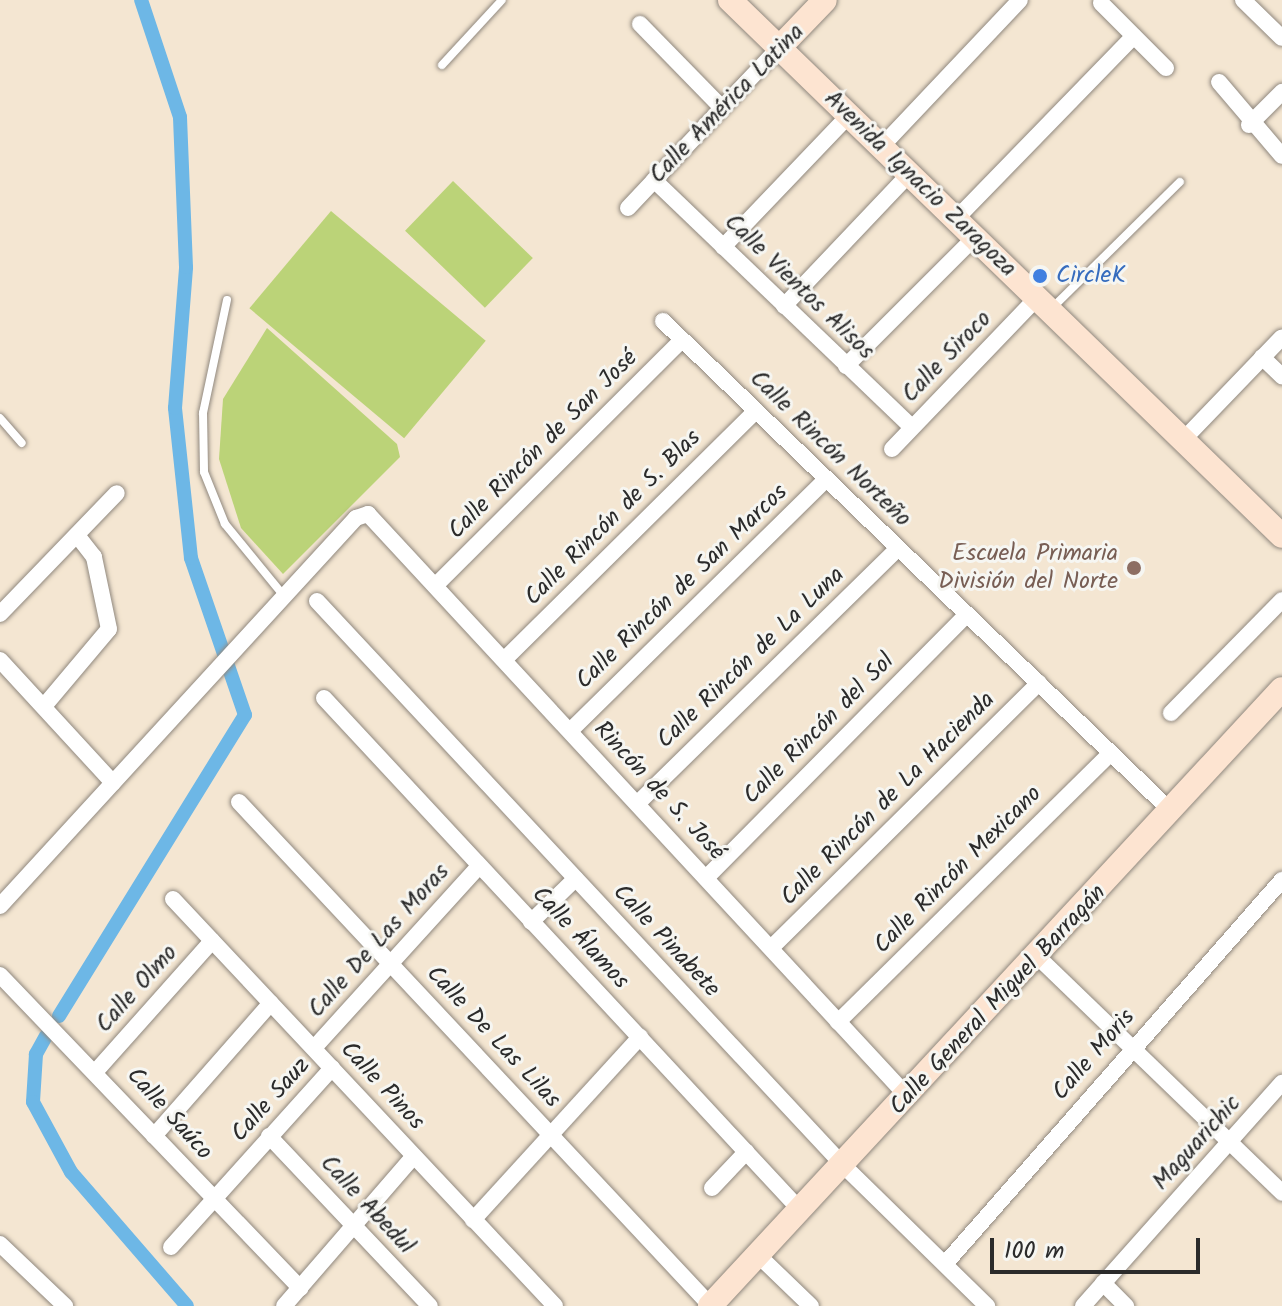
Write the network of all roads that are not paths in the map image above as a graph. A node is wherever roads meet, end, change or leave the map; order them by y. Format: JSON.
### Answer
{"nodes":[{"id":1,"x":502,"y":0,"type":"edge"},
{"id":2,"x":730,"y":0,"type":"edge"},
{"id":3,"x":825,"y":0,"type":"edge"},
{"id":4,"x":1020,"y":0,"type":"edge"},
{"id":5,"x":1243,"y":0,"type":"edge"},
{"id":6,"x":1101,"y":3,"type":"dead end"},
{"id":7,"x":640,"y":24,"type":"dead end"},
{"id":8,"x":1134,"y":36,"type":"junction"},
{"id":9,"x":1282,"y":38,"type":"edge"},
{"id":10,"x":779,"y":48,"type":"junction"},
{"id":11,"x":442,"y":65,"type":"dead end"},
{"id":12,"x":1166,"y":68,"type":"dead end"},
{"id":13,"x":1219,"y":82,"type":"dead end"},
{"id":14,"x":1282,"y":92,"type":"edge"},
{"id":15,"x":722,"y":108,"type":"junction"},
{"id":16,"x":849,"y":115,"type":"junction"},
{"id":17,"x":1249,"y":125,"type":"junction"},
{"id":18,"x":881,"y":147,"type":"junction"},
{"id":19,"x":1282,"y":156,"type":"edge"},
{"id":20,"x":910,"y":173,"type":"junction"},
{"id":21,"x":654,"y":180,"type":"junction"},
{"id":22,"x":1180,"y":182,"type":"dead end"},
{"id":23,"x":628,"y":208,"type":"dead end"},
{"id":24,"x":956,"y":219,"type":"junction"},
{"id":25,"x":975,"y":237,"type":"junction"},
{"id":26,"x":723,"y":247,"type":"junction"},
{"id":27,"x":227,"y":300,"type":"dead end"},
{"id":28,"x":1044,"y":304,"type":"junction"},
{"id":29,"x":784,"y":306,"type":"junction"},
{"id":30,"x":663,"y":321,"type":"dead end"},
{"id":31,"x":1282,"y":337,"type":"edge"},
{"id":32,"x":682,"y":340,"type":"junction"},
{"id":33,"x":1262,"y":357,"type":"junction"},
{"id":34,"x":846,"y":366,"type":"junction"},
{"id":35,"x":1282,"y":376,"type":"edge"},
{"id":36,"x":756,"y":411,"type":"junction"},
{"id":37,"x":0,"y":418,"type":"edge"},
{"id":38,"x":912,"y":427,"type":"junction"},
{"id":39,"x":1184,"y":439,"type":"junction"},
{"id":40,"x":22,"y":443,"type":"dead end"},
{"id":41,"x":892,"y":449,"type":"dead end"},
{"id":42,"x":826,"y":479,"type":"junction"},
{"id":43,"x":117,"y":493,"type":"dead end"},
{"id":44,"x":77,"y":535,"type":"junction"},
{"id":45,"x":1282,"y":536,"type":"edge"},
{"id":46,"x":898,"y":548,"type":"junction"},
{"id":47,"x":437,"y":584,"type":"junction"},
{"id":48,"x":284,"y":596,"type":"junction"},
{"id":49,"x":1282,"y":600,"type":"edge"},
{"id":50,"x":317,"y":601,"type":"dead end"},
{"id":51,"x":0,"y":614,"type":"edge"},
{"id":52,"x":967,"y":614,"type":"junction"},
{"id":53,"x":505,"y":659,"type":"junction"},
{"id":54,"x":0,"y":660,"type":"edge"},
{"id":55,"x":1039,"y":683,"type":"junction"},
{"id":56,"x":1282,"y":689,"type":"edge"},
{"id":57,"x":324,"y":698,"type":"dead end"},
{"id":58,"x":45,"y":705,"type":"junction"},
{"id":59,"x":1171,"y":713,"type":"dead end"},
{"id":60,"x":571,"y":730,"type":"junction"},
{"id":61,"x":1111,"y":753,"type":"junction"},
{"id":62,"x":113,"y":783,"type":"junction"},
{"id":63,"x":239,"y":802,"type":"dead end"},
{"id":64,"x":638,"y":803,"type":"junction"},
{"id":65,"x":1172,"y":812,"type":"junction"},
{"id":66,"x":479,"y":866,"type":"junction"},
{"id":67,"x":706,"y":878,"type":"junction"},
{"id":68,"x":575,"y":879,"type":"junction"},
{"id":69,"x":1282,"y":880,"type":"edge"},
{"id":70,"x":173,"y":899,"type":"dead end"},
{"id":71,"x":0,"y":906,"type":"edge"},
{"id":72,"x":531,"y":922,"type":"junction"},
{"id":73,"x":212,"y":941,"type":"junction"},
{"id":74,"x":771,"y":948,"type":"junction"},
{"id":75,"x":1039,"y":958,"type":"junction"},
{"id":76,"x":390,"y":963,"type":"junction"},
{"id":77,"x":0,"y":975,"type":"edge"},
{"id":78,"x":271,"y":1003,"type":"junction"},
{"id":79,"x":838,"y":1022,"type":"junction"},
{"id":80,"x":640,"y":1037,"type":"junction"},
{"id":81,"x":1132,"y":1047,"type":"junction"},
{"id":82,"x":314,"y":1048,"type":"junction"},
{"id":83,"x":332,"y":1068,"type":"junction"},
{"id":84,"x":97,"y":1070,"type":"junction"},
{"id":85,"x":1282,"y":1083,"type":"edge"},
{"id":86,"x":908,"y":1097,"type":"junction"},
{"id":87,"x":551,"y":1134,"type":"junction"},
{"id":88,"x":154,"y":1136,"type":"junction"},
{"id":89,"x":269,"y":1136,"type":"junction"},
{"id":90,"x":1228,"y":1143,"type":"junction"},
{"id":91,"x":746,"y":1152,"type":"junction"},
{"id":92,"x":414,"y":1156,"type":"junction"},
{"id":93,"x":843,"y":1165,"type":"junction"},
{"id":94,"x":712,"y":1188,"type":"dead end"},
{"id":95,"x":1282,"y":1193,"type":"edge"},
{"id":96,"x":216,"y":1202,"type":"junction"},
{"id":97,"x":801,"y":1211,"type":"junction"},
{"id":98,"x":473,"y":1220,"type":"junction"},
{"id":99,"x":352,"y":1224,"type":"junction"},
{"id":100,"x":0,"y":1244,"type":"edge"},
{"id":101,"x":171,"y":1247,"type":"dead end"},
{"id":102,"x":759,"y":1256,"type":"junction"},
{"id":103,"x":945,"y":1264,"type":"junction"},
{"id":104,"x":1103,"y":1283,"type":"junction"},
{"id":105,"x":300,"y":1288,"type":"junction"},
{"id":106,"x":65,"y":1306,"type":"edge"},
{"id":107,"x":284,"y":1306,"type":"edge"},
{"id":108,"x":430,"y":1306,"type":"edge"},
{"id":109,"x":555,"y":1306,"type":"edge"},
{"id":110,"x":710,"y":1306,"type":"edge"},
{"id":111,"x":811,"y":1306,"type":"edge"},
{"id":112,"x":987,"y":1306,"type":"edge"},
{"id":113,"x":1083,"y":1306,"type":"edge"},
{"id":114,"x":1126,"y":1306,"type":"edge"}],
"edges":[{"from":1,"to":11,"type":"lane"},
{"from":2,"to":10,"type":"main road","name":"Avenida Ignacio Zaragoza"},
{"from":3,"to":10,"type":"main road","name":"Calle América Latina"},
{"from":4,"to":18,"type":"street"},
{"from":5,"to":9,"type":"street"},
{"from":6,"to":8,"type":"street"},
{"from":7,"to":15,"type":"street"},
{"from":8,"to":12,"type":"street"},
{"from":8,"to":24,"type":"street"},
{"from":10,"to":15,"type":"street","name":"Calle América Latina"},
{"from":10,"to":16,"type":"main road","name":"Avenida Ignacio Zaragoza"},
{"from":13,"to":17,"type":"street"},
{"from":14,"to":17,"type":"street"},
{"from":15,"to":21,"type":"street","name":"Calle América Latina"},
{"from":16,"to":18,"type":"main road","name":"Avenida Ignacio Zaragoza"},
{"from":16,"to":26,"type":"street"},
{"from":17,"to":19,"type":"street"},
{"from":18,"to":20,"type":"main road","name":"Avenida Ignacio Zaragoza"},
{"from":20,"to":24,"type":"main road","name":"Avenida Ignacio Zaragoza"},
{"from":20,"to":29,"type":"street"},
{"from":21,"to":23,"type":"street","name":"Calle América Latina"},
{"from":21,"to":26,"type":"street","name":"Calle Vientos Alisos"},
{"from":22,"to":28,"type":"lane"},
{"from":24,"to":25,"type":"main road","name":"Avenida Ignacio Zaragoza"},
{"from":25,"to":28,"type":"main road","name":"Avenida Ignacio Zaragoza"},
{"from":25,"to":34,"type":"street"},
{"from":26,"to":29,"type":"street","name":"Calle Vientos Alisos"},
{"from":27,"to":48,"type":"lane"},
{"from":28,"to":38,"type":"street","name":"Calle Siroco"},
{"from":28,"to":39,"type":"main road","name":"Avenida Ignacio Zaragoza"},
{"from":29,"to":34,"type":"street","name":"Calle Vientos Alisos"},
{"from":30,"to":32,"type":"street","name":"Calle Rincón Norteño"},
{"from":31,"to":33,"type":"street"},
{"from":32,"to":36,"type":"street","name":"Calle Rincón Norteño"},
{"from":32,"to":47,"type":"street","name":"Calle Rincón de San José"},
{"from":33,"to":35,"type":"street"},
{"from":33,"to":39,"type":"street"},
{"from":34,"to":38,"type":"street","name":"Calle Vientos Alisos"},
{"from":36,"to":42,"type":"street","name":"Calle Rincón Norteño"},
{"from":36,"to":53,"type":"street","name":"Calle Rincón de S. Blas"},
{"from":37,"to":40,"type":"lane"},
{"from":38,"to":41,"type":"street","name":"Calle Siroco"},
{"from":39,"to":45,"type":"main road","name":"Avenida Ignacio Zaragoza"},
{"from":42,"to":46,"type":"street","name":"Calle Rincón Norteño"},
{"from":42,"to":60,"type":"street","name":"Calle Rincón de San Marcos"},
{"from":43,"to":44,"type":"street"},
{"from":44,"to":51,"type":"street"},
{"from":44,"to":58,"type":"street"},
{"from":46,"to":52,"type":"street","name":"Calle Rincón Norteño"},
{"from":46,"to":64,"type":"street","name":"Calle Rincón de La Luna"},
{"from":47,"to":48,"type":"street","name":"Rincón de S. José"},
{"from":47,"to":53,"type":"street","name":"Rincón de S. José"},
{"from":48,"to":62,"type":"street"},
{"from":49,"to":59,"type":"street"},
{"from":50,"to":68,"type":"street","name":"Calle Pinabete"},
{"from":52,"to":55,"type":"street","name":"Calle Rincón Norteño"},
{"from":52,"to":67,"type":"street","name":"Calle Rincón del Sol"},
{"from":53,"to":60,"type":"street","name":"Rincón de S. José"},
{"from":54,"to":58,"type":"street"},
{"from":55,"to":61,"type":"street","name":"Calle Rincón Norteño"},
{"from":55,"to":74,"type":"street","name":"Calle Rincón de La Hacienda"},
{"from":56,"to":65,"type":"main road","name":"Calle General Miguel Barragán"},
{"from":57,"to":66,"type":"street","name":"Calle Álamos"},
{"from":58,"to":62,"type":"street"},
{"from":60,"to":64,"type":"street","name":"Rincón de S. José"},
{"from":61,"to":65,"type":"street","name":"Calle Rincón Norteño"},
{"from":61,"to":79,"type":"street","name":"Calle Rincón Mexicano"},
{"from":62,"to":71,"type":"street"},
{"from":63,"to":76,"type":"street","name":"Calle De Las Lilas"},
{"from":64,"to":67,"type":"street","name":"Rincón de S. José"},
{"from":65,"to":75,"type":"main road","name":"Calle General Miguel Barragán"},
{"from":66,"to":72,"type":"street","name":"Calle Álamos"},
{"from":66,"to":76,"type":"street","name":"Calle De Las Moras"},
{"from":67,"to":74,"type":"street","name":"Rincón de S. José"},
{"from":68,"to":72,"type":"street"},
{"from":68,"to":93,"type":"street","name":"Calle Pinabete"},
{"from":69,"to":81,"type":"street","name":"Calle Moris"},
{"from":70,"to":73,"type":"street","name":"Calle Pinos"},
{"from":72,"to":80,"type":"street","name":"Calle Álamos"},
{"from":73,"to":78,"type":"street","name":"Calle Pinos"},
{"from":73,"to":84,"type":"street","name":"Calle Olmo"},
{"from":74,"to":79,"type":"street","name":"Rincón de S. José"},
{"from":75,"to":81,"type":"street"},
{"from":75,"to":86,"type":"main road","name":"Calle General Miguel Barragán"},
{"from":76,"to":82,"type":"street","name":"Calle De Las Moras"},
{"from":76,"to":87,"type":"street","name":"Calle De Las Lilas"},
{"from":77,"to":84,"type":"street","name":"Calle Saúco"},
{"from":78,"to":82,"type":"street","name":"Calle Pinos"},
{"from":78,"to":88,"type":"street"},
{"from":79,"to":86,"type":"street","name":"Rincón de S. José"},
{"from":80,"to":87,"type":"street"},
{"from":80,"to":91,"type":"street","name":"Calle Álamos"},
{"from":81,"to":90,"type":"street"},
{"from":81,"to":103,"type":"street","name":"Calle Moris"},
{"from":82,"to":83,"type":"street","name":"Calle Pinos"},
{"from":83,"to":89,"type":"street","name":"Calle Sauz"},
{"from":83,"to":92,"type":"street","name":"Calle Pinos"},
{"from":84,"to":88,"type":"street","name":"Calle Saúco"},
{"from":85,"to":90,"type":"street","name":"Maguarichic"},
{"from":86,"to":93,"type":"main road","name":"Calle General Miguel Barragán"},
{"from":87,"to":98,"type":"street"},
{"from":87,"to":110,"type":"street","name":"Calle De Las Lilas"},
{"from":88,"to":96,"type":"street","name":"Calle Saúco"},
{"from":89,"to":96,"type":"street","name":"Calle Sauz"},
{"from":89,"to":99,"type":"street","name":"Calle Abedul"},
{"from":90,"to":95,"type":"street"},
{"from":90,"to":104,"type":"street","name":"Maguarichic"},
{"from":91,"to":94,"type":"street"},
{"from":91,"to":97,"type":"street","name":"Calle Álamos"},
{"from":92,"to":98,"type":"street","name":"Calle Pinos"},
{"from":92,"to":99,"type":"street"},
{"from":93,"to":97,"type":"main road","name":"Calle General Miguel Barragán"},
{"from":93,"to":103,"type":"street","name":"Calle Pinabete"},
{"from":96,"to":101,"type":"street","name":"Calle Sauz"},
{"from":96,"to":105,"type":"street","name":"Calle Saúco"},
{"from":97,"to":102,"type":"main road","name":"Calle General Miguel Barragán"},
{"from":98,"to":109,"type":"street","name":"Calle Pinos"},
{"from":99,"to":105,"type":"street"},
{"from":99,"to":108,"type":"street","name":"Calle Abedul"},
{"from":100,"to":106,"type":"street"},
{"from":102,"to":110,"type":"main road","name":"Calle General Miguel Barragán"},
{"from":102,"to":111,"type":"street"},
{"from":103,"to":112,"type":"street","name":"Calle Pinabete"},
{"from":104,"to":113,"type":"street","name":"Maguarichic"},
{"from":104,"to":114,"type":"street"},
{"from":105,"to":107,"type":"street"}]}
